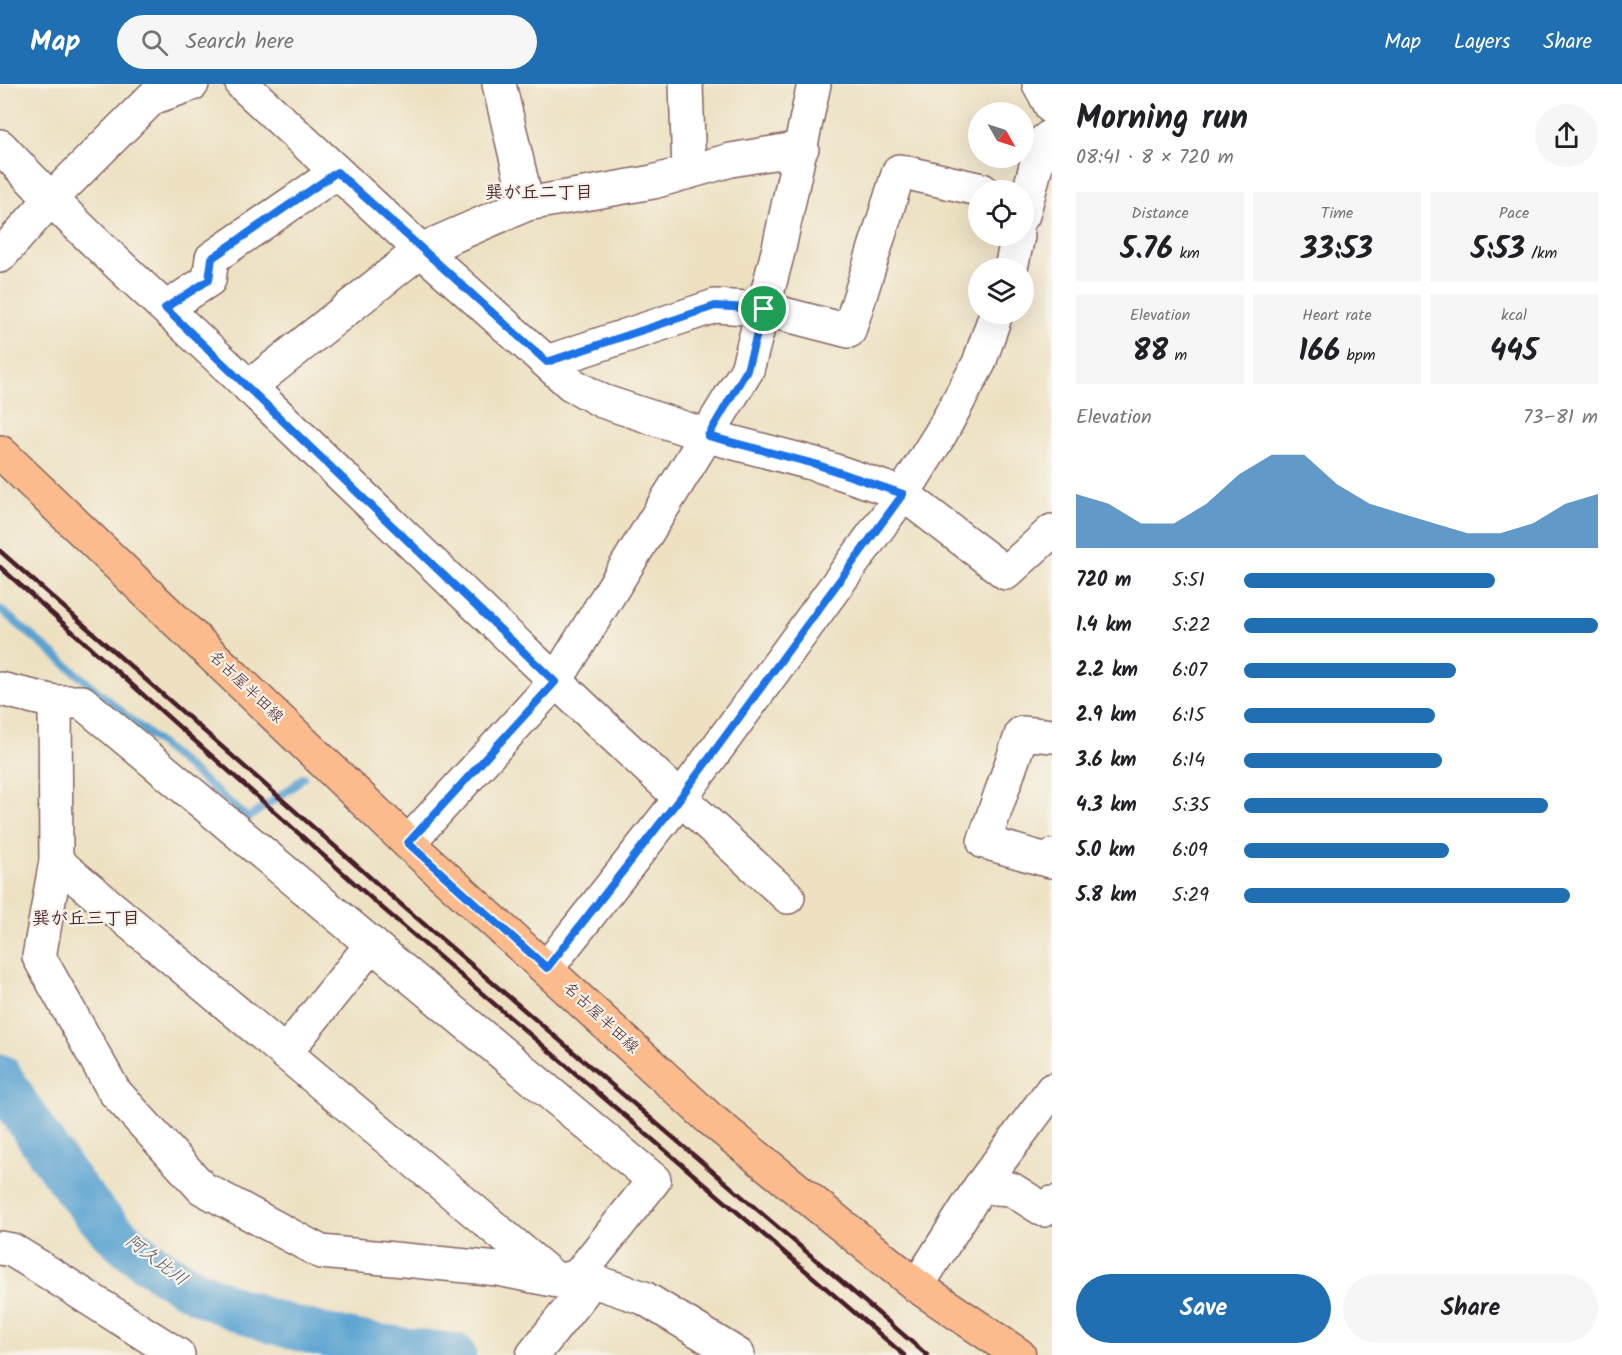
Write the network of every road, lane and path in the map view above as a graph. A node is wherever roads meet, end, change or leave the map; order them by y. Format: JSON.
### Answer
{"nodes":[{"id":1,"x":192,"y":84,"type":"edge"},
{"id":2,"x":242,"y":84,"type":"edge"},
{"id":3,"x":499,"y":84,"type":"edge"},
{"id":4,"x":686,"y":84,"type":"edge"},
{"id":5,"x":814,"y":84,"type":"edge"},
{"id":6,"x":1039,"y":84,"type":"edge"},
{"id":7,"x":1052,"y":108,"type":"edge"},
{"id":8,"x":1052,"y":135,"type":"edge"},
{"id":9,"x":0,"y":146,"type":"edge"},
{"id":10,"x":802,"y":148,"type":"junction"},
{"id":11,"x":337,"y":172,"type":"junction"},
{"id":12,"x":689,"y":172,"type":"junction"},
{"id":13,"x":1031,"y":180,"type":"edge"},
{"id":14,"x":968,"y":187,"type":"edge"},
{"id":15,"x":50,"y":200,"type":"junction"},
{"id":16,"x":527,"y":204,"type":"junction"},
{"id":17,"x":421,"y":249,"type":"junction"},
{"id":18,"x":0,"y":256,"type":"edge"},
{"id":19,"x":165,"y":308,"type":"junction"},
{"id":20,"x":764,"y":309,"type":"junction"},
{"id":21,"x":993,"y":324,"type":"edge"},
{"id":22,"x":547,"y":362,"type":"junction"},
{"id":23,"x":249,"y":387,"type":"junction"},
{"id":24,"x":708,"y":436,"type":"junction"},
{"id":25,"x":2,"y":459,"type":"edge"},
{"id":26,"x":903,"y":494,"type":"junction"},
{"id":27,"x":1052,"y":531,"type":"edge"},
{"id":28,"x":555,"y":682,"type":"junction"},
{"id":29,"x":0,"y":689,"type":"edge"},
{"id":30,"x":55,"y":702,"type":"junction"},
{"id":31,"x":1052,"y":736,"type":"edge"},
{"id":32,"x":680,"y":798,"type":"junction"},
{"id":33,"x":408,"y":843,"type":"junction"},
{"id":34,"x":1052,"y":856,"type":"edge"},
{"id":35,"x":56,"y":861,"type":"junction"},
{"id":36,"x":788,"y":897,"type":"dead end"},
{"id":37,"x":372,"y":944,"type":"junction"},
{"id":38,"x":547,"y":968,"type":"junction"},
{"id":39,"x":285,"y":1053,"type":"junction"},
{"id":40,"x":1052,"y":1090,"type":"edge"},
{"id":41,"x":980,"y":1187,"type":"junction"},
{"id":42,"x":1049,"y":1209,"type":"edge"},
{"id":43,"x":0,"y":1248,"type":"edge"},
{"id":44,"x":568,"y":1279,"type":"junction"},
{"id":45,"x":917,"y":1286,"type":"junction"},
{"id":46,"x":178,"y":1355,"type":"edge"},
{"id":47,"x":533,"y":1355,"type":"edge"},
{"id":48,"x":738,"y":1355,"type":"edge"},
{"id":49,"x":1019,"y":1355,"type":"edge"}],
"edges":[{"from":1,"to":15,"type":"street"},
{"from":2,"to":11,"type":"street"},
{"from":3,"to":16,"type":"street"},
{"from":4,"to":12,"type":"street"},
{"from":5,"to":10,"type":"street"},
{"from":6,"to":7,"type":"street"},
{"from":8,"to":13,"type":"street"},
{"from":9,"to":15,"type":"street"},
{"from":10,"to":12,"type":"street"},
{"from":10,"to":20,"type":"street"},
{"from":11,"to":17,"type":"street"},
{"from":11,"to":19,"type":"street"},
{"from":12,"to":16,"type":"street"},
{"from":14,"to":20,"type":"street"},
{"from":15,"to":18,"type":"street"},
{"from":15,"to":19,"type":"street"},
{"from":16,"to":17,"type":"street"},
{"from":17,"to":22,"type":"street"},
{"from":17,"to":23,"type":"street"},
{"from":19,"to":23,"type":"street"},
{"from":20,"to":22,"type":"street"},
{"from":20,"to":24,"type":"street"},
{"from":21,"to":26,"type":"street"},
{"from":22,"to":24,"type":"street"},
{"from":23,"to":28,"type":"street"},
{"from":24,"to":26,"type":"street"},
{"from":24,"to":28,"type":"street"},
{"from":25,"to":33,"type":"main road","name":"名古屋半田線"},
{"from":26,"to":27,"type":"street"},
{"from":26,"to":32,"type":"street"},
{"from":28,"to":32,"type":"street"},
{"from":28,"to":33,"type":"street"},
{"from":29,"to":30,"type":"street"},
{"from":30,"to":35,"type":"street"},
{"from":30,"to":37,"type":"street"},
{"from":31,"to":34,"type":"street"},
{"from":32,"to":36,"type":"street"},
{"from":32,"to":38,"type":"street"},
{"from":33,"to":38,"type":"main road","name":"名古屋半田線"},
{"from":35,"to":39,"type":"street"},
{"from":35,"to":44,"type":"street"},
{"from":37,"to":39,"type":"street"},
{"from":37,"to":44,"type":"street"},
{"from":38,"to":45,"type":"main road","name":"名古屋半田線"},
{"from":39,"to":44,"type":"street"},
{"from":40,"to":41,"type":"street"},
{"from":41,"to":42,"type":"street"},
{"from":41,"to":45,"type":"street"},
{"from":43,"to":46,"type":"street"},
{"from":44,"to":47,"type":"street"},
{"from":44,"to":48,"type":"street"},
{"from":45,"to":49,"type":"main road","name":"名古屋半田線"}]}
